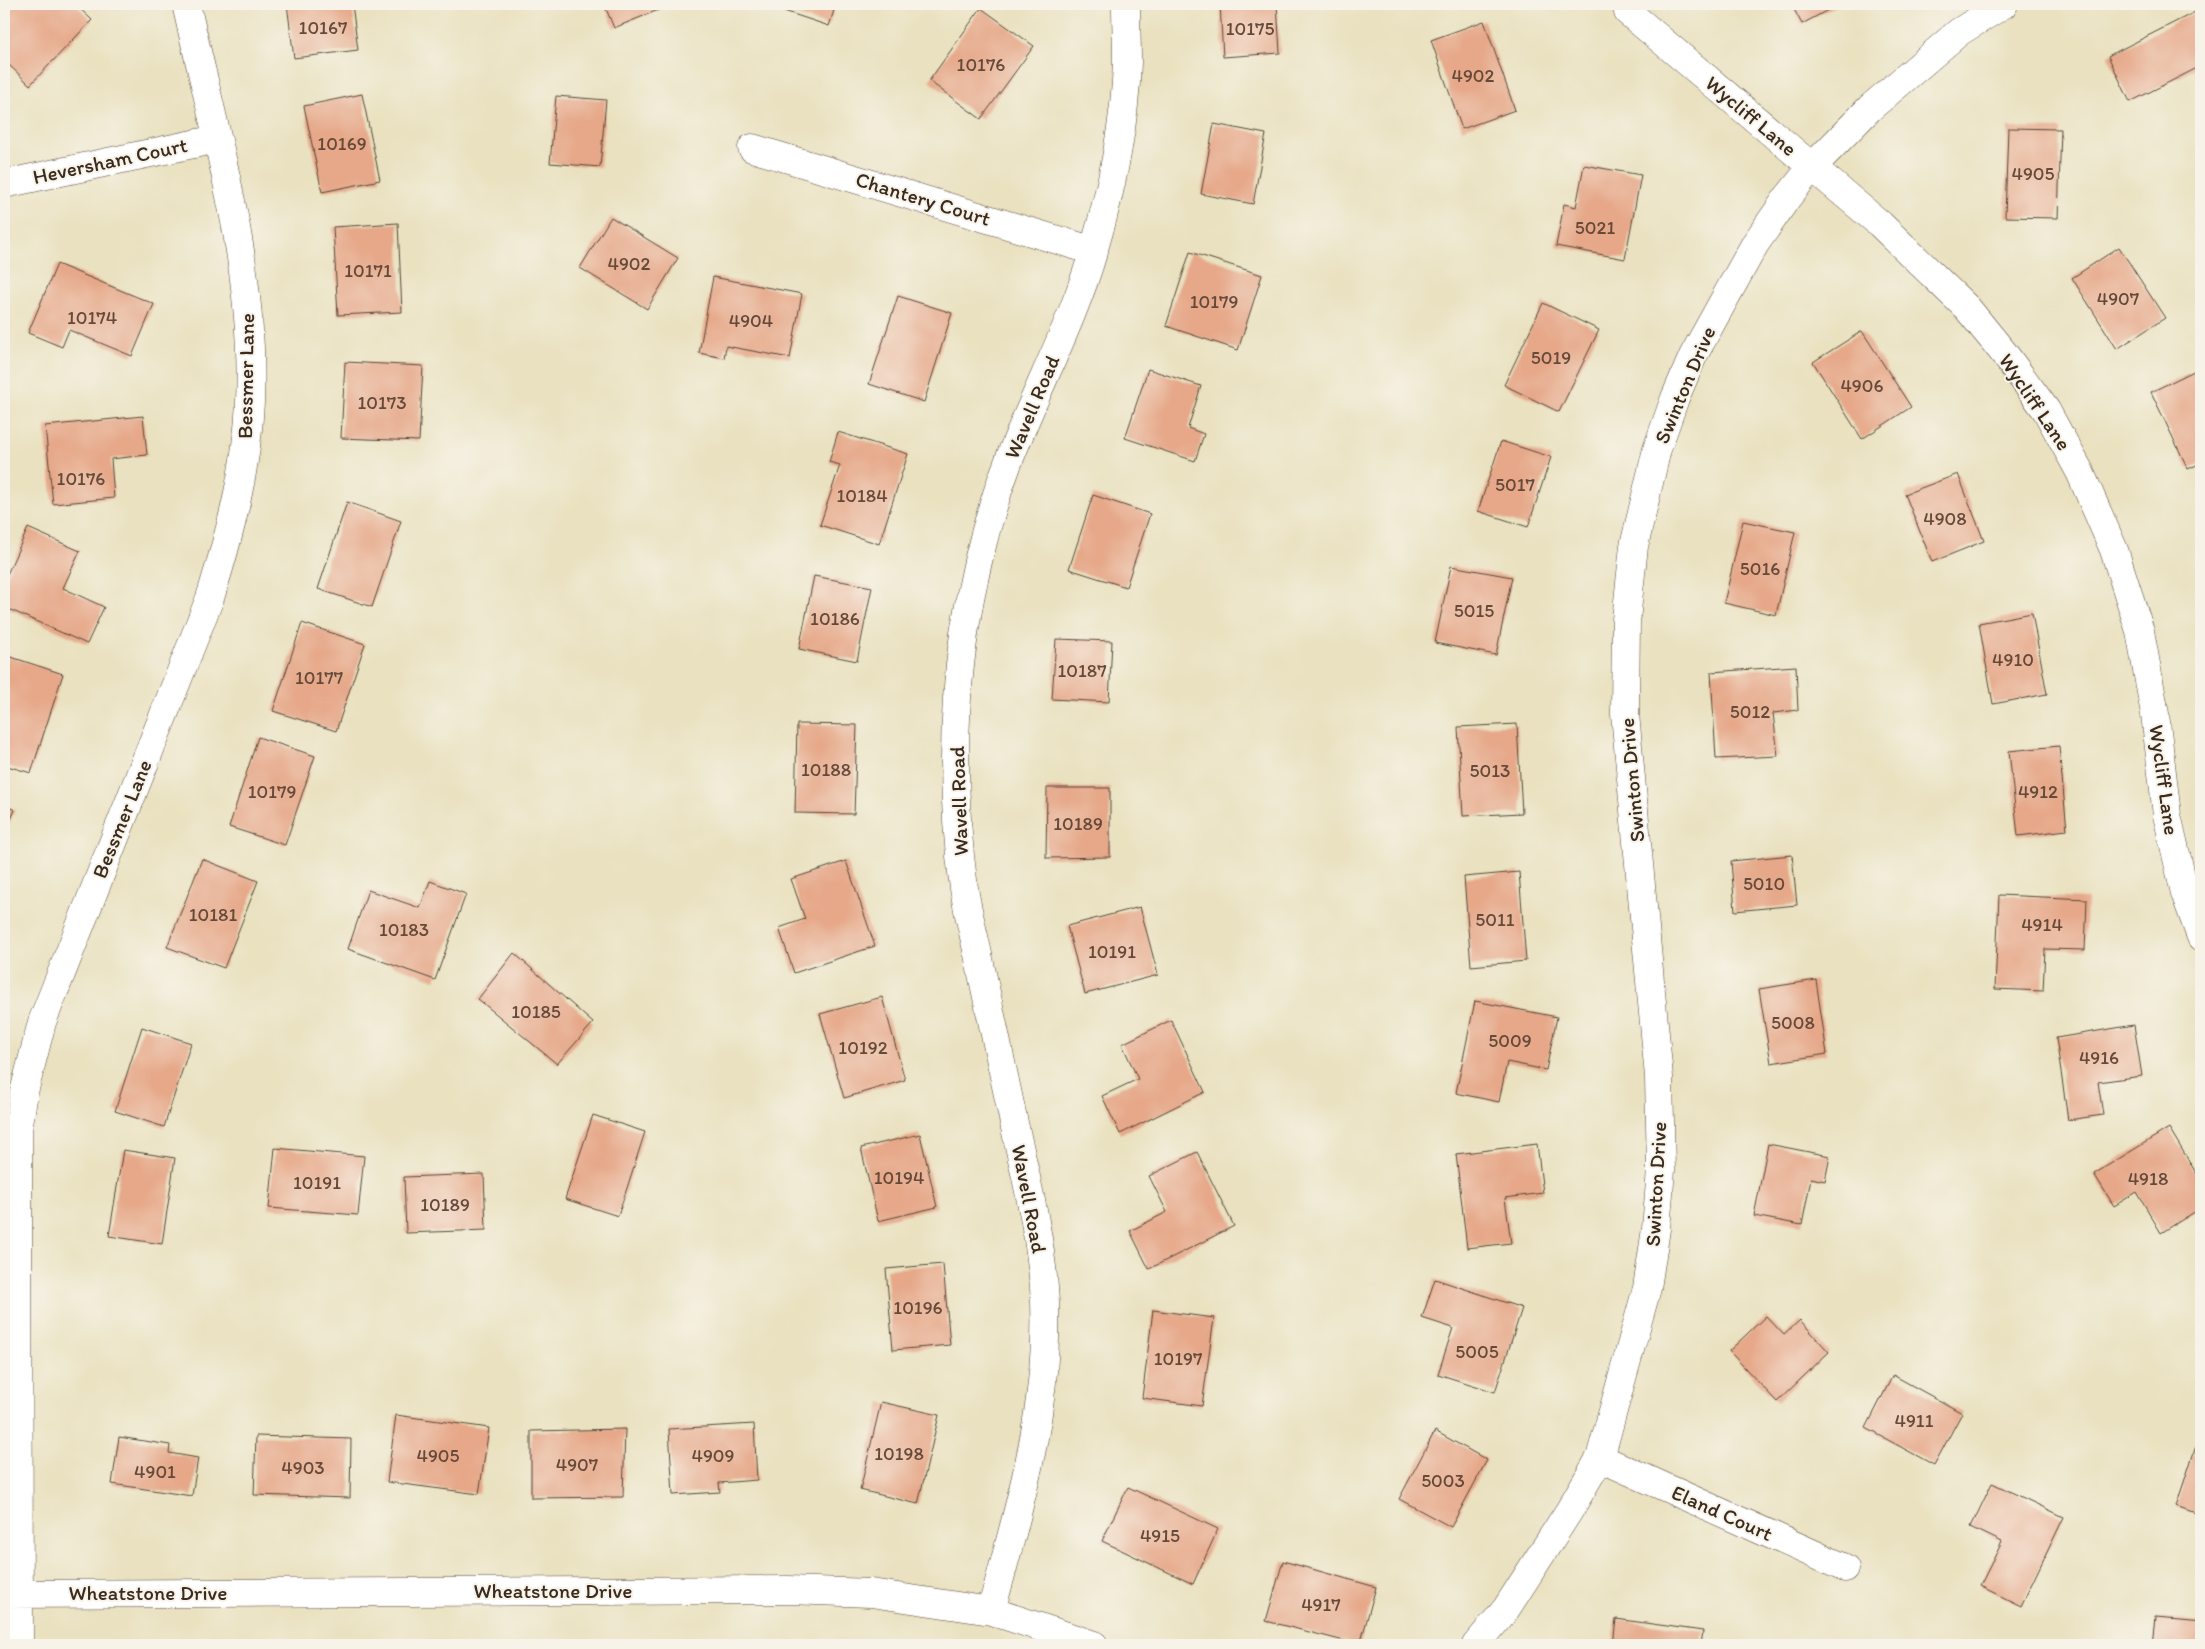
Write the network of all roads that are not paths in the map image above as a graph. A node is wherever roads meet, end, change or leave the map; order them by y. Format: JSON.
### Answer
{"nodes":[{"id":1,"x":186,"y":4,"type":"edge"},
{"id":2,"x":1126,"y":4,"type":"edge"},
{"id":3,"x":2004,"y":4,"type":"edge"},
{"id":4,"x":1628,"y":12,"type":"dead end"},
{"id":5,"x":217,"y":138,"type":"junction"},
{"id":6,"x":752,"y":148,"type":"dead end"},
{"id":7,"x":1812,"y":167,"type":"junction"},
{"id":8,"x":4,"y":184,"type":"edge"},
{"id":9,"x":1094,"y":251,"type":"junction"},
{"id":10,"x":2201,"y":937,"type":"edge"},
{"id":11,"x":1600,"y":1458,"type":"junction"},
{"id":12,"x":1845,"y":1568,"type":"dead end"},
{"id":13,"x":11,"y":1594,"type":"edge"},
{"id":14,"x":991,"y":1611,"type":"junction"},
{"id":15,"x":19,"y":1645,"type":"edge"},
{"id":16,"x":1094,"y":1645,"type":"edge"},
{"id":17,"x":1476,"y":1645,"type":"edge"}],
"edges":[{"from":1,"to":5,"type":"street","name":"Bessmer Lane"},
{"from":2,"to":9,"type":"street","name":"Wavell Road"},
{"from":3,"to":7,"type":"street","name":"Swinton Drive"},
{"from":4,"to":7,"type":"street","name":"Wycliff Lane"},
{"from":5,"to":8,"type":"street","name":"Heversham Court"},
{"from":5,"to":13,"type":"street","name":"Bessmer Lane"},
{"from":6,"to":9,"type":"street","name":"Chantery Court"},
{"from":7,"to":10,"type":"street","name":"Wycliff Lane"},
{"from":7,"to":11,"type":"street","name":"Swinton Drive"},
{"from":9,"to":14,"type":"street","name":"Wavell Road"},
{"from":11,"to":12,"type":"street","name":"Eland Court"},
{"from":11,"to":17,"type":"street","name":"Swinton Drive"},
{"from":13,"to":14,"type":"street","name":"Wheatstone Drive"},
{"from":13,"to":15,"type":"street","name":"Bessmer Lane"},
{"from":14,"to":16,"type":"street","name":"Wheatstone Drive"}]}
